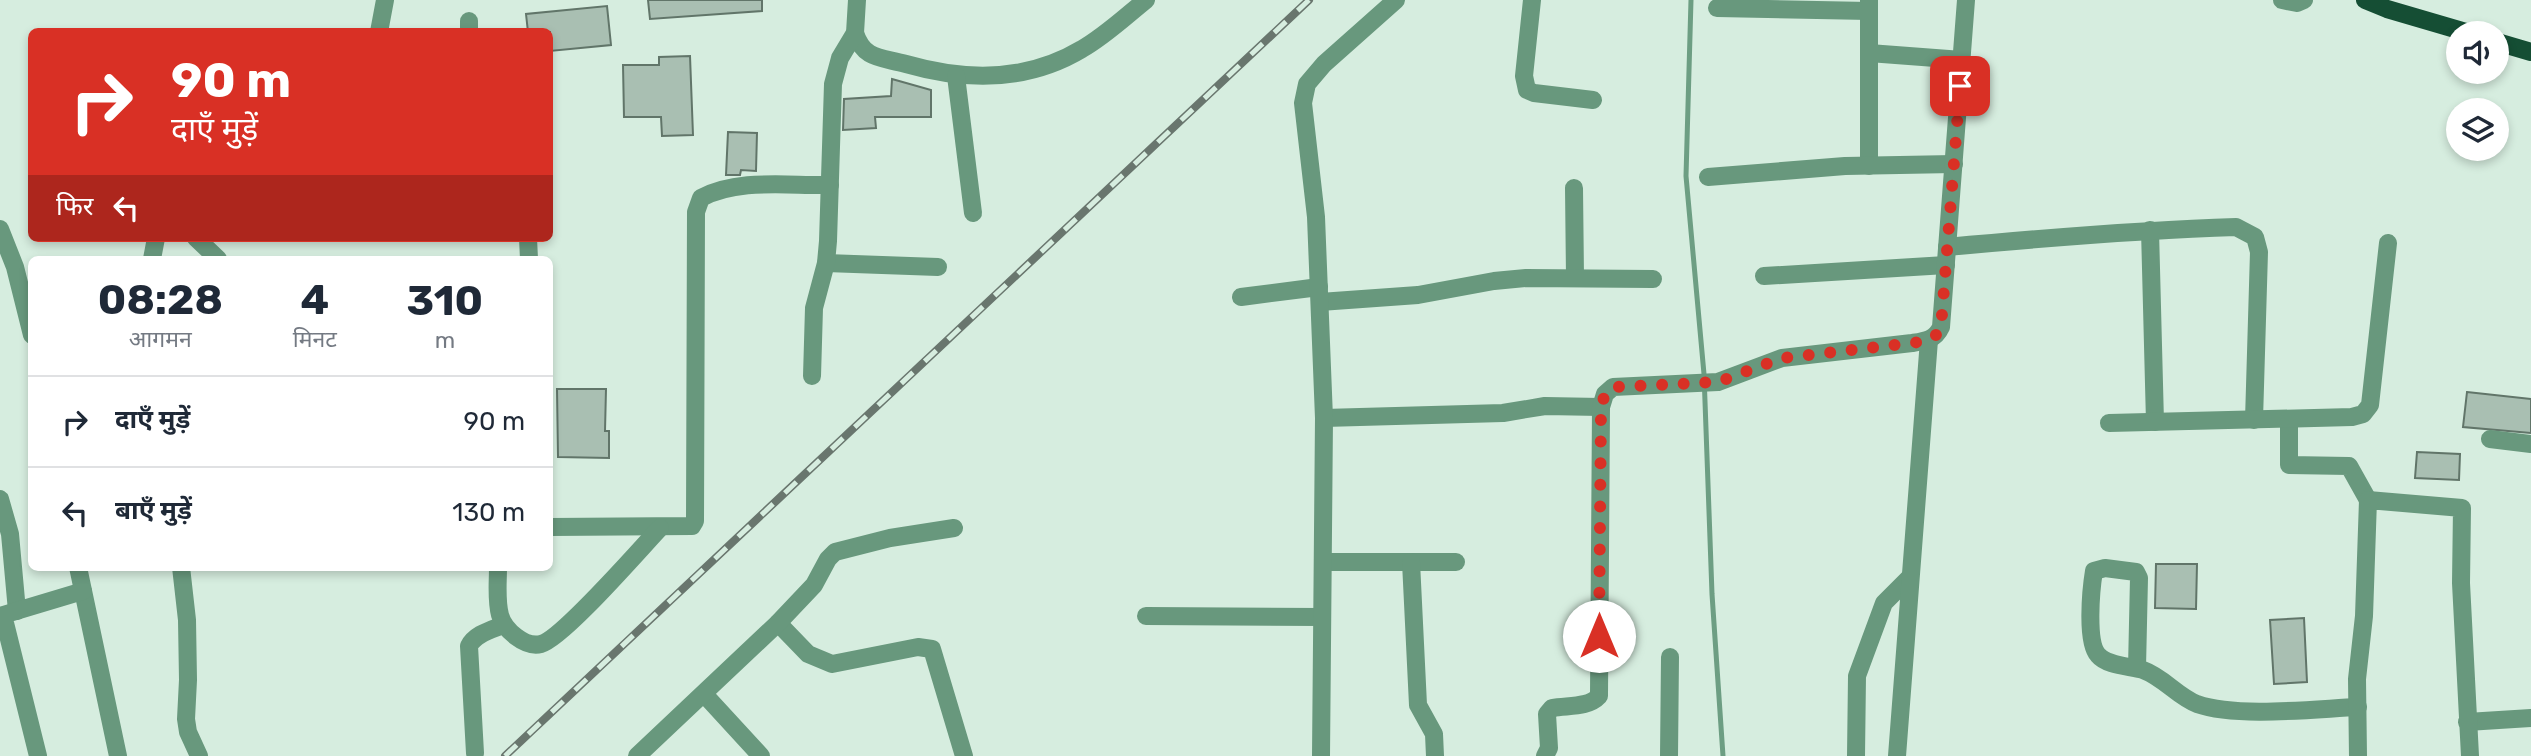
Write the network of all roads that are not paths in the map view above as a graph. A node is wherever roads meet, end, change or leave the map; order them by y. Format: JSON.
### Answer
{"nodes":[{"id":1,"x":385,"y":0,"type":"edge"},
{"id":2,"x":857,"y":0,"type":"edge"},
{"id":3,"x":1146,"y":0,"type":"edge"},
{"id":4,"x":1395,"y":0,"type":"edge"},
{"id":5,"x":1531,"y":0,"type":"edge"},
{"id":6,"x":1966,"y":0,"type":"edge"},
{"id":7,"x":2282,"y":0,"type":"edge"},
{"id":8,"x":2304,"y":0,"type":"edge"},
{"id":9,"x":2365,"y":0,"type":"edge"},
{"id":10,"x":1869,"y":6,"type":"edge"},
{"id":11,"x":1717,"y":8,"type":"dead end"},
{"id":12,"x":2446,"y":26,"type":"edge"},
{"id":13,"x":380,"y":28,"type":"edge"},
{"id":14,"x":855,"y":33,"type":"junction"},
{"id":15,"x":2509,"y":46,"type":"edge"},
{"id":16,"x":2531,"y":52,"type":"edge"},
{"id":17,"x":1869,"y":53,"type":"junction"},
{"id":18,"x":1962,"y":60,"type":"junction"},
{"id":19,"x":957,"y":76,"type":"junction"},
{"id":20,"x":1593,"y":100,"type":"dead end"},
{"id":21,"x":1954,"y":164,"type":"junction"},
{"id":22,"x":1868,"y":166,"type":"junction"},
{"id":23,"x":1708,"y":177,"type":"dead end"},
{"id":24,"x":830,"y":185,"type":"junction"},
{"id":25,"x":1574,"y":188,"type":"dead end"},
{"id":26,"x":973,"y":213,"type":"dead end"},
{"id":27,"x":0,"y":229,"type":"edge"},
{"id":28,"x":2150,"y":230,"type":"junction"},
{"id":29,"x":201,"y":242,"type":"edge"},
{"id":30,"x":2388,"y":243,"type":"dead end"},
{"id":31,"x":215,"y":256,"type":"edge"},
{"id":32,"x":1947,"y":256,"type":"junction"},
{"id":33,"x":826,"y":263,"type":"junction"},
{"id":34,"x":938,"y":267,"type":"dead end"},
{"id":35,"x":1764,"y":276,"type":"dead end"},
{"id":36,"x":1575,"y":277,"type":"junction"},
{"id":37,"x":1653,"y":279,"type":"dead end"},
{"id":38,"x":1320,"y":294,"type":"junction"},
{"id":39,"x":1241,"y":297,"type":"dead end"},
{"id":40,"x":28,"y":309,"type":"edge"},
{"id":41,"x":1929,"y":340,"type":"junction"},
{"id":42,"x":812,"y":376,"type":"dead end"},
{"id":43,"x":1601,"y":407,"type":"junction"},
{"id":44,"x":1324,"y":418,"type":"junction"},
{"id":45,"x":2289,"y":419,"type":"junction"},
{"id":46,"x":2254,"y":420,"type":"junction"},
{"id":47,"x":2109,"y":422,"type":"dead end"},
{"id":48,"x":2155,"y":422,"type":"junction"},
{"id":49,"x":2490,"y":439,"type":"dead end"},
{"id":50,"x":2531,"y":444,"type":"edge"},
{"id":51,"x":0,"y":499,"type":"edge"},
{"id":52,"x":2368,"y":500,"type":"junction"},
{"id":53,"x":553,"y":527,"type":"edge"},
{"id":54,"x":660,"y":527,"type":"junction"},
{"id":55,"x":954,"y":528,"type":"dead end"},
{"id":56,"x":1322,"y":562,"type":"junction"},
{"id":57,"x":1411,"y":562,"type":"junction"},
{"id":58,"x":1456,"y":562,"type":"dead end"},
{"id":59,"x":79,"y":571,"type":"edge"},
{"id":60,"x":181,"y":571,"type":"edge"},
{"id":61,"x":498,"y":571,"type":"edge"},
{"id":62,"x":1910,"y":577,"type":"junction"},
{"id":63,"x":83,"y":591,"type":"junction"},
{"id":64,"x":7,"y":614,"type":"edge"},
{"id":65,"x":1146,"y":617,"type":"dead end"},
{"id":66,"x":1322,"y":617,"type":"junction"},
{"id":67,"x":778,"y":623,"type":"junction"},
{"id":68,"x":503,"y":625,"type":"junction"},
{"id":69,"x":1670,"y":657,"type":"dead end"},
{"id":70,"x":2137,"y":668,"type":"junction"},
{"id":71,"x":704,"y":694,"type":"junction"},
{"id":72,"x":2358,"y":706,"type":"junction"},
{"id":73,"x":2531,"y":718,"type":"edge"},
{"id":74,"x":2467,"y":722,"type":"junction"},
{"id":75,"x":475,"y":753,"type":"dead end"},
{"id":76,"x":38,"y":756,"type":"edge"},
{"id":77,"x":118,"y":756,"type":"edge"},
{"id":78,"x":199,"y":756,"type":"edge"},
{"id":79,"x":637,"y":756,"type":"edge"},
{"id":80,"x":761,"y":756,"type":"edge"},
{"id":81,"x":964,"y":756,"type":"edge"},
{"id":82,"x":1321,"y":756,"type":"edge"},
{"id":83,"x":1435,"y":756,"type":"edge"},
{"id":84,"x":1545,"y":756,"type":"edge"},
{"id":85,"x":1669,"y":756,"type":"edge"},
{"id":86,"x":1856,"y":756,"type":"edge"},
{"id":87,"x":1897,"y":756,"type":"edge"},
{"id":88,"x":2358,"y":756,"type":"edge"},
{"id":89,"x":2470,"y":756,"type":"edge"}],
"edges":[{"from":1,"to":13,"type":"street"},
{"from":2,"to":14,"type":"street"},
{"from":3,"to":19,"type":"street"},
{"from":4,"to":38,"type":"street"},
{"from":5,"to":20,"type":"street"},
{"from":6,"to":18,"type":"street"},
{"from":7,"to":8,"type":"street"},
{"from":9,"to":12,"type":"main road"},
{"from":10,"to":11,"type":"street"},
{"from":10,"to":17,"type":"street"},
{"from":14,"to":19,"type":"street"},
{"from":14,"to":24,"type":"street"},
{"from":15,"to":16,"type":"main road"},
{"from":17,"to":18,"type":"street"},
{"from":17,"to":22,"type":"street"},
{"from":18,"to":21,"type":"street"},
{"from":19,"to":26,"type":"street"},
{"from":21,"to":22,"type":"street"},
{"from":21,"to":32,"type":"street"},
{"from":22,"to":23,"type":"street"},
{"from":24,"to":33,"type":"street"},
{"from":24,"to":54,"type":"street"},
{"from":25,"to":36,"type":"street"},
{"from":27,"to":40,"type":"street"},
{"from":28,"to":32,"type":"street"},
{"from":28,"to":46,"type":"street"},
{"from":28,"to":48,"type":"street"},
{"from":29,"to":31,"type":"street"},
{"from":30,"to":45,"type":"street"},
{"from":32,"to":35,"type":"street"},
{"from":32,"to":41,"type":"street"},
{"from":33,"to":34,"type":"street"},
{"from":33,"to":42,"type":"street"},
{"from":36,"to":37,"type":"street"},
{"from":36,"to":38,"type":"street"},
{"from":38,"to":39,"type":"street"},
{"from":38,"to":44,"type":"street"},
{"from":41,"to":43,"type":"street"},
{"from":41,"to":62,"type":"street"},
{"from":43,"to":44,"type":"street"},
{"from":43,"to":84,"type":"street"},
{"from":44,"to":56,"type":"street"},
{"from":45,"to":46,"type":"street"},
{"from":45,"to":52,"type":"street"},
{"from":46,"to":48,"type":"street"},
{"from":47,"to":48,"type":"street"},
{"from":49,"to":50,"type":"street"},
{"from":51,"to":64,"type":"street"},
{"from":52,"to":72,"type":"street"},
{"from":52,"to":74,"type":"street"},
{"from":53,"to":54,"type":"street"},
{"from":54,"to":68,"type":"street"},
{"from":55,"to":67,"type":"street"},
{"from":56,"to":57,"type":"street"},
{"from":56,"to":66,"type":"street"},
{"from":57,"to":58,"type":"street"},
{"from":57,"to":83,"type":"street"},
{"from":59,"to":63,"type":"street"},
{"from":60,"to":78,"type":"street"},
{"from":61,"to":68,"type":"street"},
{"from":62,"to":86,"type":"street"},
{"from":62,"to":87,"type":"street"},
{"from":63,"to":64,"type":"street"},
{"from":63,"to":77,"type":"street"},
{"from":64,"to":76,"type":"street"},
{"from":65,"to":66,"type":"street"},
{"from":66,"to":82,"type":"street"},
{"from":67,"to":71,"type":"street"},
{"from":67,"to":81,"type":"street"},
{"from":68,"to":75,"type":"street"},
{"from":69,"to":85,"type":"street"},
{"from":70,"to":70,"type":"street"},
{"from":70,"to":72,"type":"street"},
{"from":71,"to":79,"type":"street"},
{"from":71,"to":80,"type":"street"},
{"from":72,"to":88,"type":"street"},
{"from":73,"to":74,"type":"street"},
{"from":74,"to":89,"type":"street"}]}
